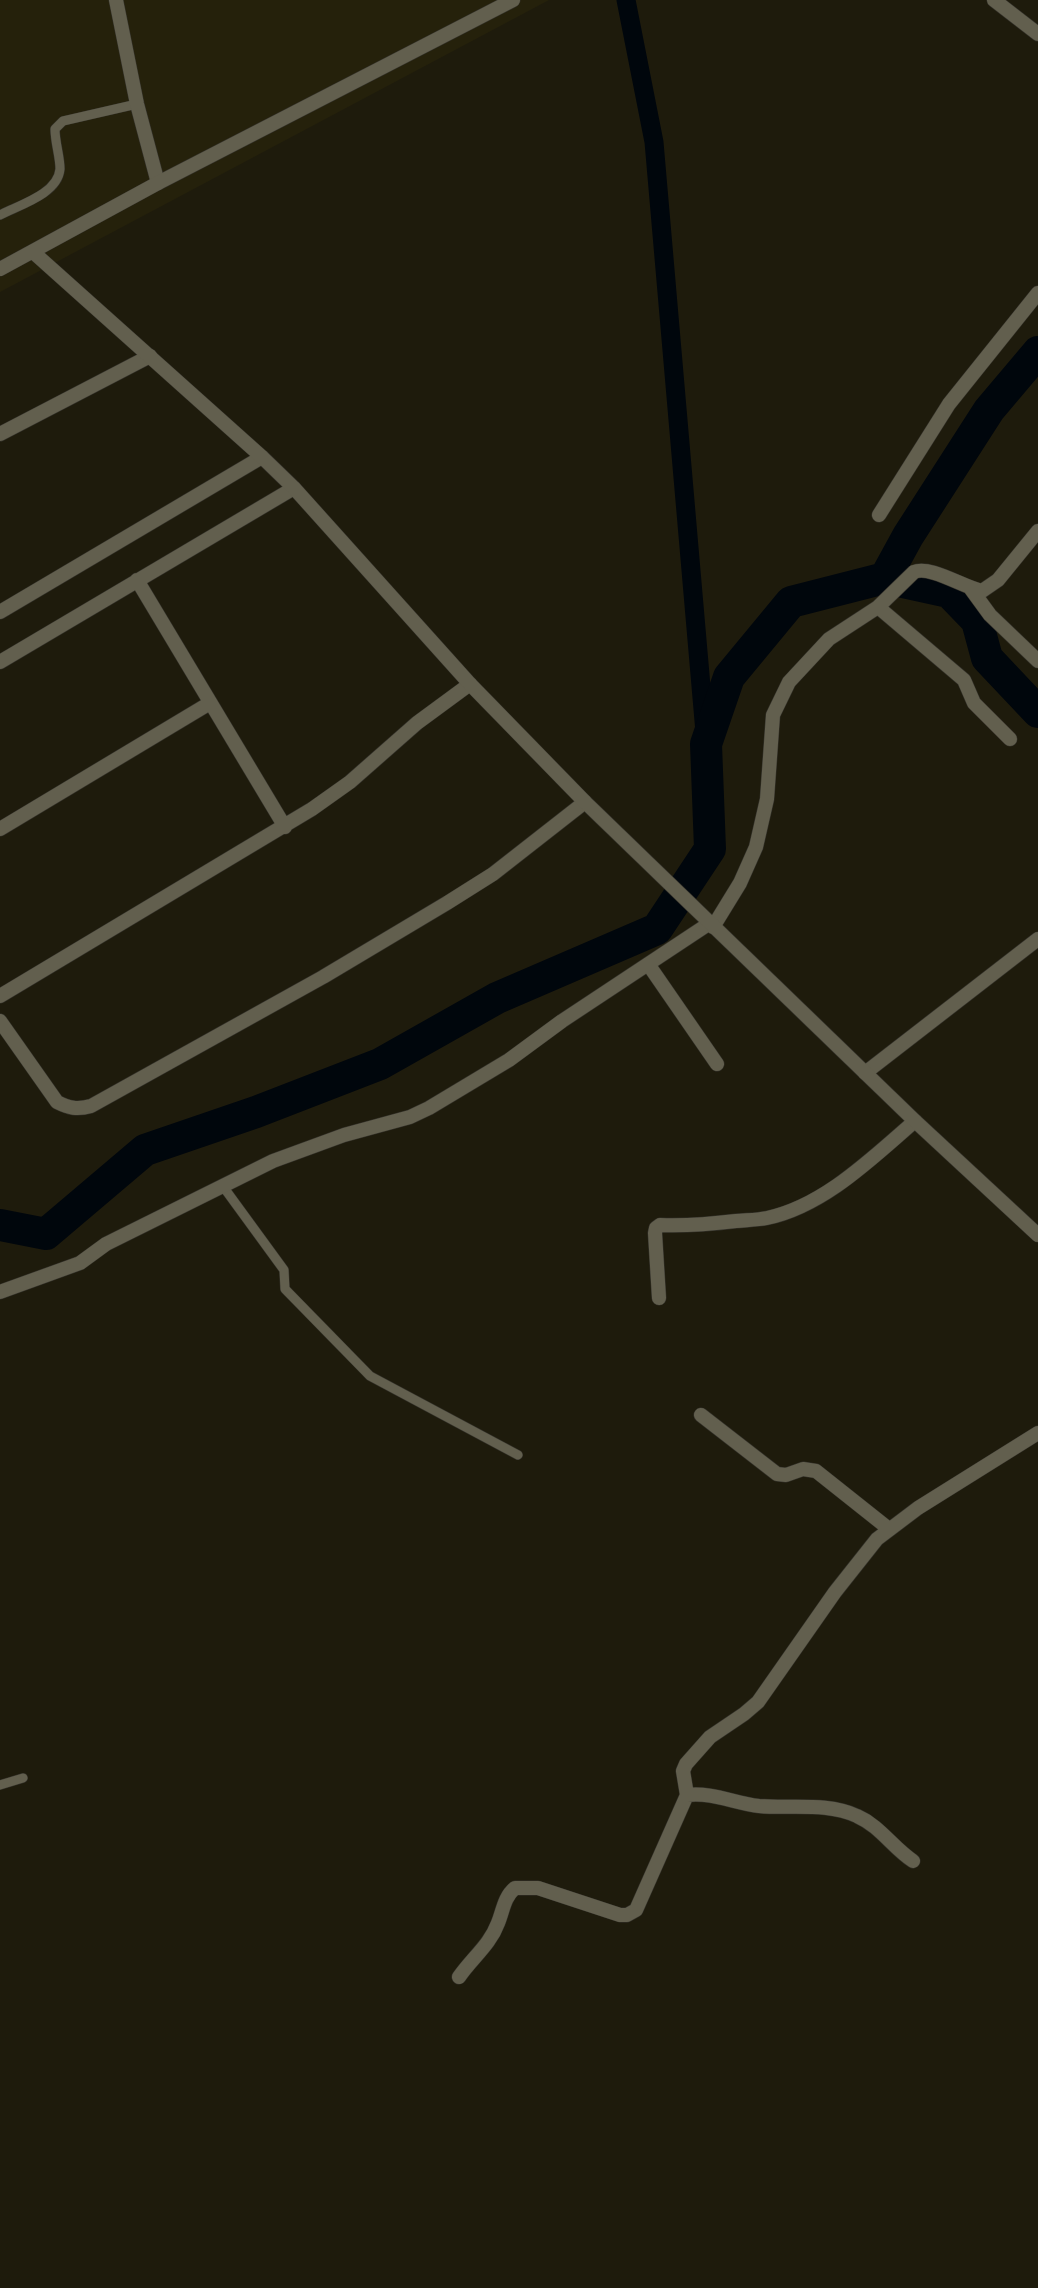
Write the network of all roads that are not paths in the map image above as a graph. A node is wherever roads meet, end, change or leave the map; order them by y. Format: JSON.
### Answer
{"nodes":[{"id":1,"x":116,"y":0,"type":"edge"},
{"id":2,"x":513,"y":0,"type":"edge"},
{"id":3,"x":994,"y":0,"type":"edge"},
{"id":4,"x":1038,"y":34,"type":"edge"},
{"id":5,"x":137,"y":104,"type":"junction"},
{"id":6,"x":158,"y":183,"type":"junction"},
{"id":7,"x":0,"y":215,"type":"edge"},
{"id":8,"x":33,"y":252,"type":"junction"},
{"id":9,"x":0,"y":269,"type":"edge"},
{"id":10,"x":1038,"y":293,"type":"edge"},
{"id":11,"x":150,"y":356,"type":"junction"},
{"id":12,"x":0,"y":434,"type":"edge"},
{"id":13,"x":262,"y":457,"type":"junction"},
{"id":14,"x":294,"y":488,"type":"junction"},
{"id":15,"x":880,"y":515,"type":"dead end"},
{"id":16,"x":1038,"y":531,"type":"edge"},
{"id":17,"x":137,"y":580,"type":"junction"},
{"id":18,"x":971,"y":589,"type":"junction"},
{"id":19,"x":881,"y":604,"type":"junction"},
{"id":20,"x":0,"y":612,"type":"edge"},
{"id":21,"x":1038,"y":661,"type":"edge"},
{"id":22,"x":0,"y":662,"type":"edge"},
{"id":23,"x":470,"y":684,"type":"junction"},
{"id":24,"x":210,"y":703,"type":"junction"},
{"id":25,"x":1010,"y":739,"type":"dead end"},
{"id":26,"x":586,"y":802,"type":"junction"},
{"id":27,"x":285,"y":827,"type":"junction"},
{"id":28,"x":0,"y":829,"type":"edge"},
{"id":29,"x":709,"y":922,"type":"junction"},
{"id":30,"x":1038,"y":939,"type":"edge"},
{"id":31,"x":648,"y":964,"type":"junction"},
{"id":32,"x":0,"y":996,"type":"edge"},
{"id":33,"x":0,"y":1021,"type":"edge"},
{"id":34,"x":717,"y":1064,"type":"dead end"},
{"id":35,"x":865,"y":1073,"type":"junction"},
{"id":36,"x":915,"y":1122,"type":"junction"},
{"id":37,"x":222,"y":1186,"type":"junction"},
{"id":38,"x":1038,"y":1235,"type":"edge"},
{"id":39,"x":0,"y":1292,"type":"edge"},
{"id":40,"x":659,"y":1298,"type":"dead end"},
{"id":41,"x":701,"y":1415,"type":"dead end"},
{"id":42,"x":1038,"y":1433,"type":"edge"},
{"id":43,"x":518,"y":1455,"type":"dead end"},
{"id":44,"x":888,"y":1529,"type":"junction"},
{"id":45,"x":23,"y":1778,"type":"dead end"},
{"id":46,"x":0,"y":1785,"type":"edge"},
{"id":47,"x":687,"y":1795,"type":"junction"},
{"id":48,"x":913,"y":1861,"type":"dead end"},
{"id":49,"x":459,"y":1978,"type":"dead end"}],
"edges":[{"from":1,"to":5,"type":"street"},
{"from":2,"to":6,"type":"street"},
{"from":3,"to":4,"type":"street"},
{"from":5,"to":6,"type":"street"},
{"from":5,"to":7,"type":"lane"},
{"from":6,"to":8,"type":"street"},
{"from":8,"to":9,"type":"street"},
{"from":8,"to":11,"type":"street"},
{"from":10,"to":15,"type":"street"},
{"from":11,"to":12,"type":"street"},
{"from":11,"to":13,"type":"street"},
{"from":13,"to":14,"type":"street"},
{"from":13,"to":20,"type":"street"},
{"from":14,"to":17,"type":"street"},
{"from":14,"to":23,"type":"street"},
{"from":16,"to":18,"type":"street"},
{"from":17,"to":22,"type":"street"},
{"from":17,"to":24,"type":"street"},
{"from":18,"to":19,"type":"street"},
{"from":18,"to":21,"type":"street"},
{"from":19,"to":25,"type":"street"},
{"from":19,"to":29,"type":"street"},
{"from":23,"to":26,"type":"street"},
{"from":23,"to":27,"type":"street"},
{"from":24,"to":27,"type":"street"},
{"from":24,"to":28,"type":"street"},
{"from":26,"to":29,"type":"street"},
{"from":26,"to":33,"type":"street"},
{"from":27,"to":32,"type":"street"},
{"from":29,"to":31,"type":"street"},
{"from":29,"to":35,"type":"street"},
{"from":30,"to":35,"type":"street"},
{"from":31,"to":34,"type":"street"},
{"from":31,"to":37,"type":"street"},
{"from":35,"to":36,"type":"street"},
{"from":36,"to":38,"type":"street"},
{"from":36,"to":40,"type":"street"},
{"from":37,"to":39,"type":"street"},
{"from":37,"to":43,"type":"lane"},
{"from":41,"to":44,"type":"street"},
{"from":42,"to":44,"type":"street"},
{"from":44,"to":47,"type":"street"},
{"from":45,"to":46,"type":"lane"},
{"from":47,"to":48,"type":"street"},
{"from":47,"to":49,"type":"street"}]}
